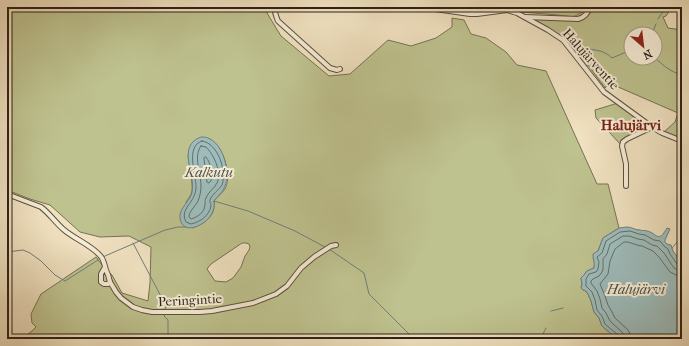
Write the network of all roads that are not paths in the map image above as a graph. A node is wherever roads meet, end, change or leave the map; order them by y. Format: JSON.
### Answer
{"nodes":[{"id":1,"x":275,"y":7,"type":"edge"},
{"id":2,"x":407,"y":7,"type":"edge"},
{"id":3,"x":590,"y":7,"type":"edge"},
{"id":4,"x":523,"y":16,"type":"junction"},
{"id":5,"x":340,"y":69,"type":"dead end"},
{"id":6,"x":652,"y":127,"type":"junction"},
{"id":7,"x":682,"y":141,"type":"edge"},
{"id":8,"x":626,"y":186,"type":"dead end"},
{"id":9,"x":7,"y":194,"type":"edge"},
{"id":10,"x":336,"y":245,"type":"dead end"},
{"id":11,"x":106,"y":267,"type":"junction"},
{"id":12,"x":110,"y":282,"type":"junction"}],
"edges":[{"from":1,"to":5,"type":"street"},
{"from":2,"to":4,"type":"street","name":"Halujärventie"},
{"from":3,"to":4,"type":"street"},
{"from":4,"to":6,"type":"street","name":"Halujärventie"},
{"from":6,"to":7,"type":"street","name":"Halujärventie"},
{"from":6,"to":8,"type":"street"},
{"from":9,"to":11,"type":"street","name":"Peringintie"},
{"from":10,"to":12,"type":"street","name":"Peringintie"},
{"from":11,"to":12,"type":"street","name":"Peringintie"},
{"from":11,"to":12,"type":"street","name":"Peringintie"}]}
